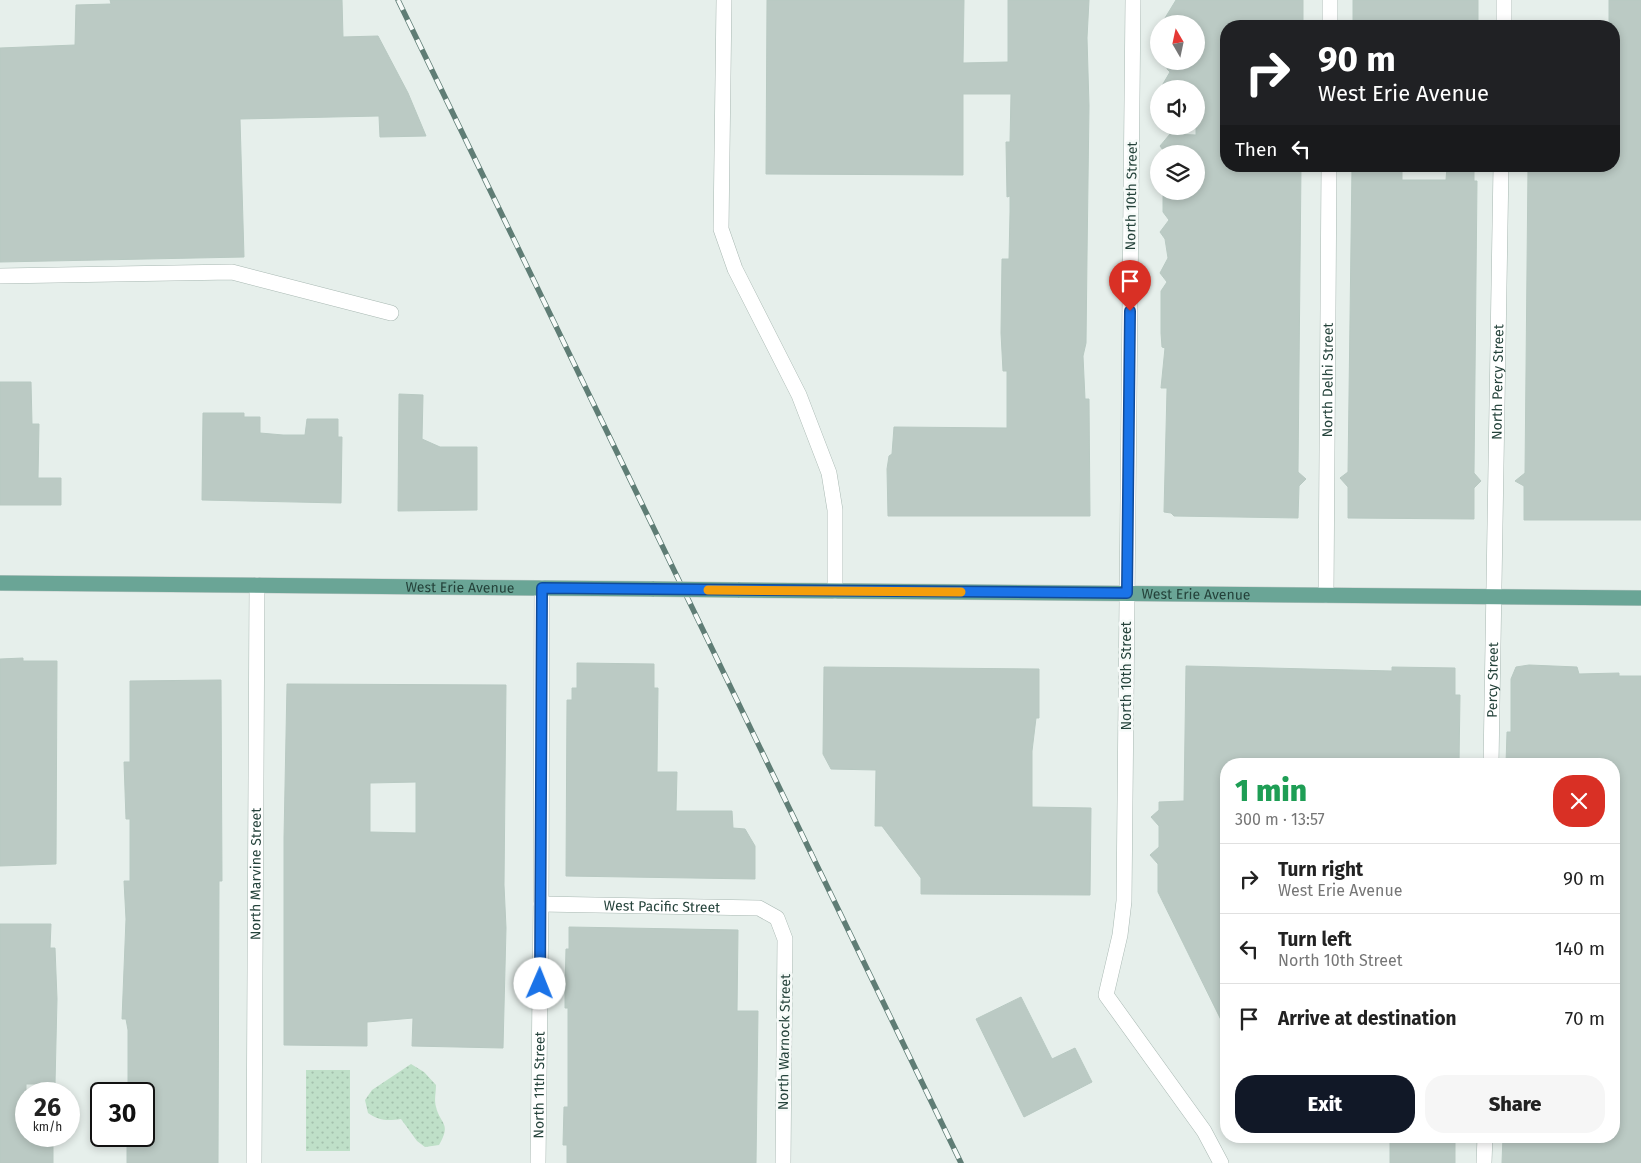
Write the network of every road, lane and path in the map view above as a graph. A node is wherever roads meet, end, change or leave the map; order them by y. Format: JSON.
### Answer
{"nodes":[{"id":1,"x":724,"y":0,"type":"edge"},
{"id":2,"x":1133,"y":0,"type":"edge"},
{"id":3,"x":1330,"y":0,"type":"edge"},
{"id":4,"x":1504,"y":0,"type":"edge"},
{"id":5,"x":1330,"y":20,"type":"edge"},
{"id":6,"x":1504,"y":20,"type":"edge"},
{"id":7,"x":1329,"y":172,"type":"edge"},
{"id":8,"x":1501,"y":172,"type":"edge"},
{"id":9,"x":0,"y":276,"type":"edge"},
{"id":10,"x":391,"y":313,"type":"dead end"},
{"id":11,"x":0,"y":583,"type":"edge"},
{"id":12,"x":257,"y":585,"type":"junction"},
{"id":13,"x":542,"y":588,"type":"junction"},
{"id":14,"x":835,"y":590,"type":"junction"},
{"id":15,"x":1127,"y":593,"type":"junction"},
{"id":16,"x":1326,"y":595,"type":"junction"},
{"id":17,"x":1494,"y":596,"type":"junction"},
{"id":18,"x":1641,"y":598,"type":"edge"},
{"id":19,"x":1491,"y":758,"type":"edge"},
{"id":20,"x":542,"y":904,"type":"junction"},
{"id":21,"x":779,"y":921,"type":"joint"},
{"id":22,"x":1484,"y":1143,"type":"edge"},
{"id":23,"x":254,"y":1163,"type":"edge"},
{"id":24,"x":538,"y":1163,"type":"edge"},
{"id":25,"x":783,"y":1163,"type":"edge"},
{"id":26,"x":1222,"y":1163,"type":"edge"},
{"id":27,"x":1484,"y":1163,"type":"edge"}],
"edges":[{"from":1,"to":14,"type":"street"},
{"from":2,"to":15,"type":"street","name":"North 10th Street"},
{"from":3,"to":5,"type":"street"},
{"from":4,"to":6,"type":"street"},
{"from":7,"to":16,"type":"street","name":"North Delhi Street"},
{"from":8,"to":17,"type":"street","name":"North Percy Street"},
{"from":9,"to":10,"type":"street"},
{"from":11,"to":12,"type":"main road","name":"West Erie Avenue"},
{"from":12,"to":13,"type":"main road","name":"West Erie Avenue"},
{"from":12,"to":23,"type":"street","name":"North Marvine Street"},
{"from":13,"to":14,"type":"main road","name":"West Erie Avenue","bridge":true},
{"from":13,"to":20,"type":"street","name":"North 11th Street"},
{"from":14,"to":15,"type":"main road","name":"West Erie Avenue"},
{"from":15,"to":16,"type":"main road","name":"West Erie Avenue"},
{"from":15,"to":26,"type":"street","name":"North 10th Street"},
{"from":16,"to":17,"type":"main road","name":"West Erie Avenue"},
{"from":17,"to":18,"type":"main road","name":"West Erie Avenue"},
{"from":17,"to":19,"type":"street","name":"Percy Street"},
{"from":20,"to":21,"type":"street","name":"West Pacific Street"},
{"from":20,"to":24,"type":"street","name":"North 11th Street"},
{"from":21,"to":25,"type":"street","name":"North Warnock Street"},
{"from":22,"to":27,"type":"street"}]}
